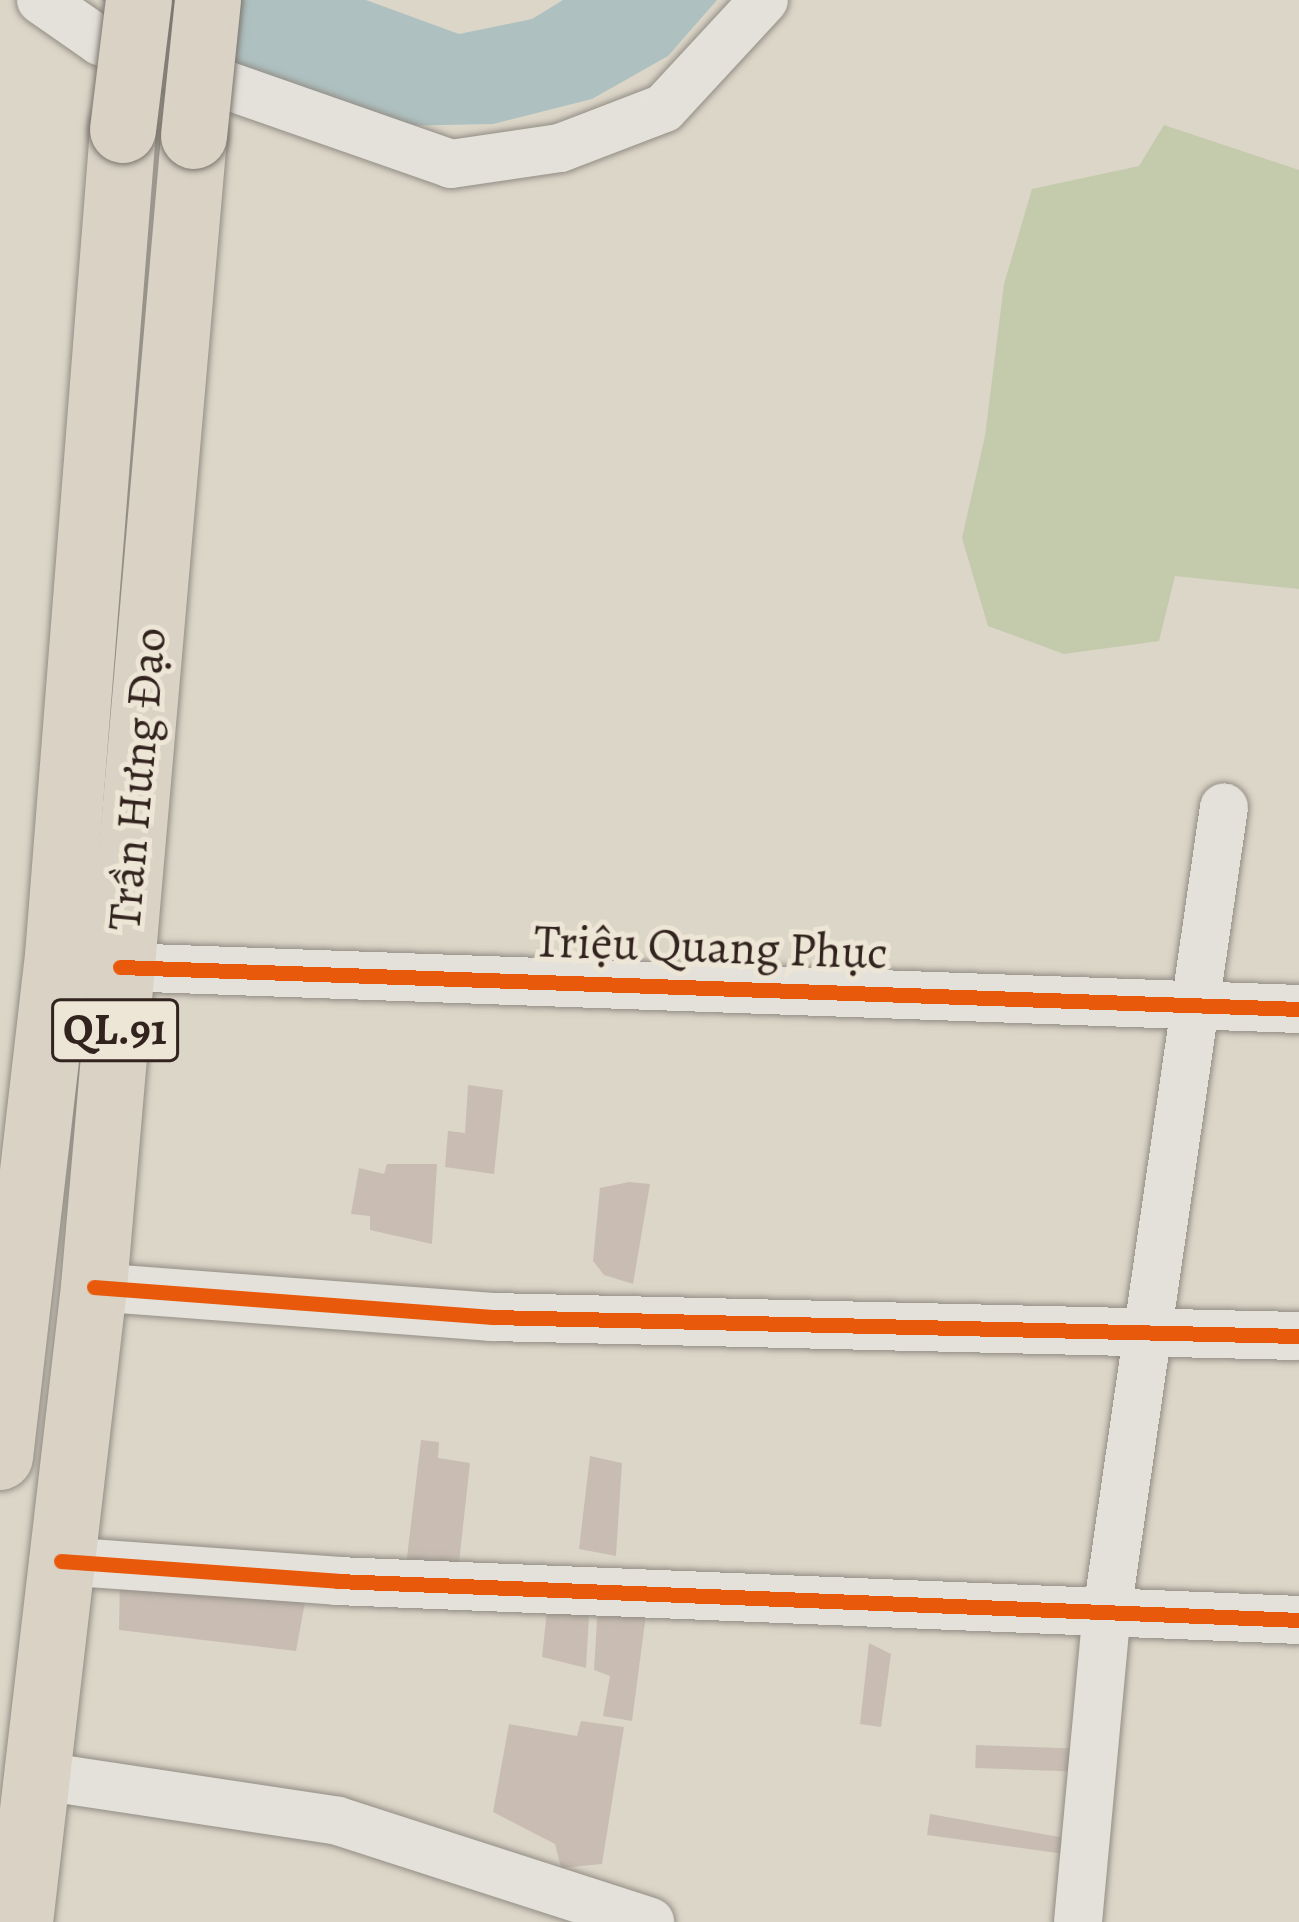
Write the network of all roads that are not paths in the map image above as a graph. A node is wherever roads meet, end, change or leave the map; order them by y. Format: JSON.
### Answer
{"nodes":[{"id":1,"x":41,"y":0,"type":"edge"},
{"id":2,"x":139,"y":0,"type":"edge"},
{"id":3,"x":208,"y":0,"type":"edge"},
{"id":4,"x":764,"y":0,"type":"edge"},
{"id":5,"x":1224,"y":807,"type":"dead end"},
{"id":6,"x":89,"y":962,"type":"junction"},
{"id":7,"x":1190,"y":1001,"type":"junction"},
{"id":8,"x":1299,"y":1009,"type":"edge"},
{"id":9,"x":94,"y":1287,"type":"junction"},
{"id":10,"x":1148,"y":1331,"type":"junction"},
{"id":11,"x":1299,"y":1336,"type":"edge"},
{"id":12,"x":0,"y":1456,"type":"edge"},
{"id":13,"x":61,"y":1561,"type":"junction"},
{"id":14,"x":1107,"y":1612,"type":"junction"},
{"id":15,"x":1299,"y":1620,"type":"edge"},
{"id":16,"x":35,"y":1774,"type":"junction"},
{"id":17,"x":14,"y":1838,"type":"edge"},
{"id":18,"x":20,"y":1922,"type":"edge"},
{"id":19,"x":650,"y":1922,"type":"edge"},
{"id":20,"x":1078,"y":1922,"type":"edge"}],
"edges":[{"from":1,"to":4,"type":"street"},
{"from":2,"to":6,"type":"highway","name":"Trần Hưng Đạo","number":"QL.91","bridge":true},
{"from":3,"to":6,"type":"highway","name":"Trần Hưng Đạo","number":"QL.91","bridge":true},
{"from":5,"to":7,"type":"street"},
{"from":6,"to":7,"type":"street","name":"Triệu Quang Phục"},
{"from":6,"to":9,"type":"highway","name":"Trần Hưng Đạo","number":"QL.91"},
{"from":6,"to":12,"type":"highway","name":"Trần Hưng Đạo","number":"QL.91"},
{"from":7,"to":8,"type":"street","name":"Triệu Quang Phục"},
{"from":7,"to":10,"type":"street"},
{"from":9,"to":10,"type":"street"},
{"from":9,"to":13,"type":"highway","name":"Trần Hưng Đạo","number":"QL.91"},
{"from":10,"to":11,"type":"street"},
{"from":10,"to":14,"type":"street"},
{"from":13,"to":14,"type":"street"},
{"from":13,"to":16,"type":"highway","name":"Trần Hưng Đạo","number":"QL.91"},
{"from":14,"to":15,"type":"street"},
{"from":14,"to":20,"type":"street"},
{"from":16,"to":17,"type":"highway","name":"Trần Hưng Đạo","number":"QL.91"},
{"from":16,"to":19,"type":"street"},
{"from":17,"to":18,"type":"highway","name":"Trần Hưng Đạo","number":"QL.91"}]}
